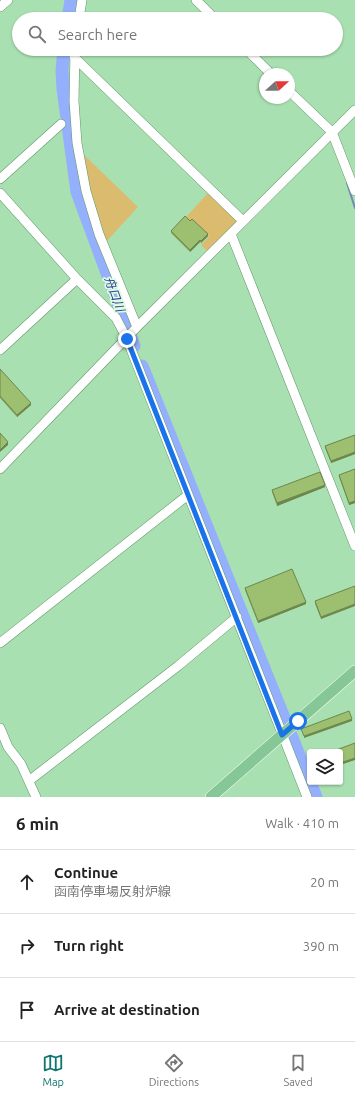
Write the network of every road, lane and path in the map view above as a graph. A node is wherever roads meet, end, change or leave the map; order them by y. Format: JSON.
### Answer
{"nodes":[{"id":1,"x":8,"y":0,"type":"edge"},
{"id":2,"x":82,"y":0,"type":"edge"},
{"id":3,"x":196,"y":0,"type":"edge"},
{"id":4,"x":0,"y":7,"type":"edge"},
{"id":5,"x":80,"y":12,"type":"edge"},
{"id":6,"x":208,"y":12,"type":"edge"},
{"id":7,"x":75,"y":56,"type":"edge"},
{"id":8,"x":78,"y":56,"type":"edge"},
{"id":9,"x":253,"y":56,"type":"edge"},
{"id":10,"x":265,"y":68,"type":"edge"},
{"id":11,"x":295,"y":97,"type":"edge"},
{"id":12,"x":355,"y":110,"type":"edge"},
{"id":13,"x":61,"y":124,"type":"dead end"},
{"id":14,"x":332,"y":132,"type":"junction"},
{"id":15,"x":0,"y":179,"type":"edge"},
{"id":16,"x":355,"y":191,"type":"edge"},
{"id":17,"x":0,"y":193,"type":"edge"},
{"id":18,"x":243,"y":221,"type":"junction"},
{"id":19,"x":231,"y":234,"type":"junction"},
{"id":20,"x":77,"y":279,"type":"junction"},
{"id":21,"x":137,"y":327,"type":"junction"},
{"id":22,"x":127,"y":339,"type":"junction"},
{"id":23,"x":0,"y":350,"type":"edge"},
{"id":24,"x":0,"y":469,"type":"edge"},
{"id":25,"x":188,"y":495,"type":"junction"},
{"id":26,"x":355,"y":546,"type":"edge"},
{"id":27,"x":237,"y":617,"type":"junction"},
{"id":28,"x":0,"y":643,"type":"edge"},
{"id":29,"x":355,"y":671,"type":"edge"},
{"id":30,"x":0,"y":728,"type":"edge"},
{"id":31,"x":286,"y":731,"type":"junction"},
{"id":32,"x":30,"y":780,"type":"junction"},
{"id":33,"x":36,"y":797,"type":"edge"},
{"id":34,"x":210,"y":797,"type":"edge"},
{"id":35,"x":307,"y":797,"type":"edge"}],
"edges":[{"from":1,"to":4,"type":"street"},
{"from":2,"to":5,"type":"street"},
{"from":3,"to":6,"type":"street"},
{"from":7,"to":21,"type":"street"},
{"from":8,"to":18,"type":"street"},
{"from":9,"to":10,"type":"street"},
{"from":11,"to":14,"type":"street"},
{"from":12,"to":14,"type":"street"},
{"from":13,"to":15,"type":"street"},
{"from":14,"to":16,"type":"street"},
{"from":14,"to":18,"type":"street"},
{"from":17,"to":20,"type":"street"},
{"from":18,"to":19,"type":"street"},
{"from":19,"to":21,"type":"street"},
{"from":19,"to":26,"type":"street"},
{"from":20,"to":22,"type":"street"},
{"from":20,"to":23,"type":"street"},
{"from":21,"to":22,"type":"street"},
{"from":22,"to":24,"type":"street"},
{"from":22,"to":25,"type":"street"},
{"from":25,"to":27,"type":"street"},
{"from":25,"to":28,"type":"street"},
{"from":27,"to":31,"type":"street"},
{"from":27,"to":32,"type":"street"},
{"from":29,"to":31,"type":"main road"},
{"from":30,"to":32,"type":"street"},
{"from":31,"to":34,"type":"main road"},
{"from":31,"to":35,"type":"street"},
{"from":32,"to":33,"type":"street"}]}
